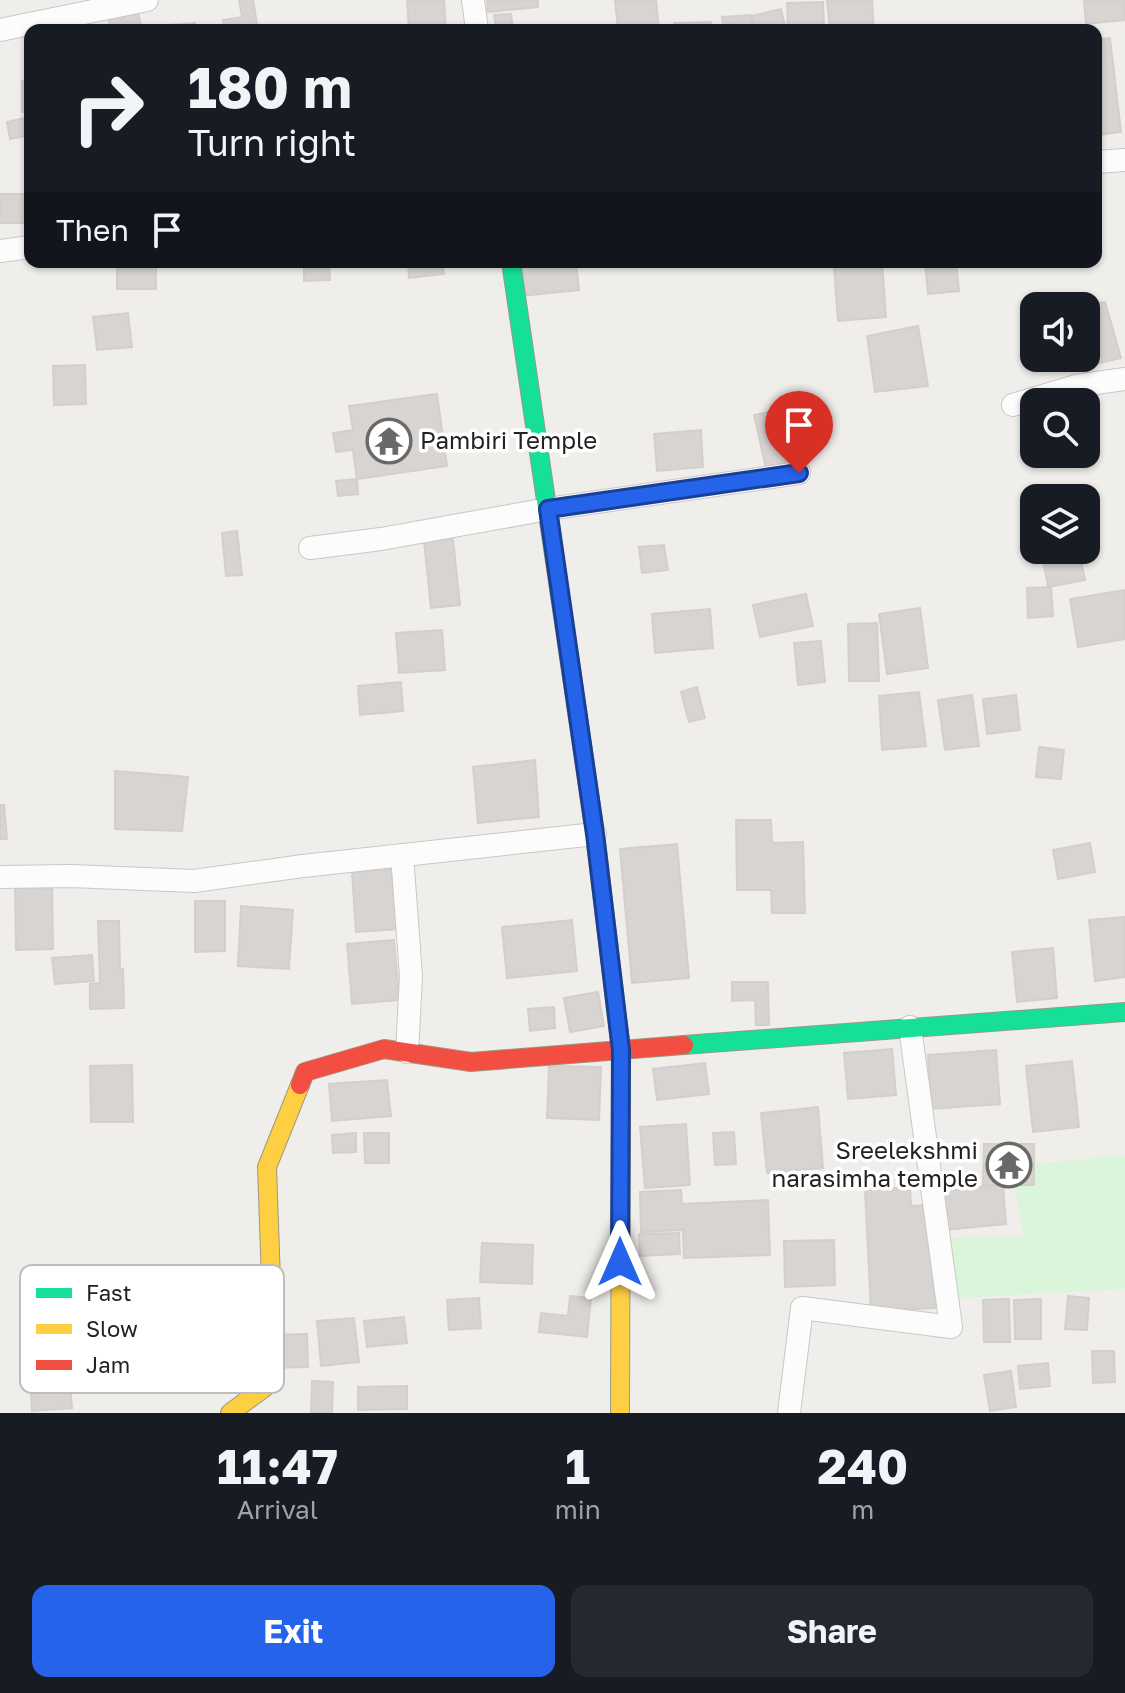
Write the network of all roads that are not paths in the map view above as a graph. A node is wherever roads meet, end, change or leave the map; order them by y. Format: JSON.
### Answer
{"nodes":[{"id":1,"x":147,"y":0,"type":"edge"},
{"id":2,"x":473,"y":0,"type":"edge"},
{"id":3,"x":29,"y":24,"type":"edge"},
{"id":4,"x":476,"y":24,"type":"edge"},
{"id":5,"x":24,"y":25,"type":"edge"},
{"id":6,"x":0,"y":30,"type":"edge"},
{"id":7,"x":1125,"y":160,"type":"edge"},
{"id":8,"x":1102,"y":162,"type":"edge"},
{"id":9,"x":24,"y":248,"type":"edge"},
{"id":10,"x":0,"y":251,"type":"edge"},
{"id":11,"x":512,"y":268,"type":"edge"},
{"id":12,"x":1125,"y":379,"type":"edge"},
{"id":13,"x":1013,"y":405,"type":"dead end"},
{"id":14,"x":799,"y":473,"type":"dead end"},
{"id":15,"x":548,"y":509,"type":"junction"},
{"id":16,"x":310,"y":548,"type":"dead end"},
{"id":17,"x":595,"y":834,"type":"junction"},
{"id":18,"x":402,"y":855,"type":"junction"},
{"id":19,"x":0,"y":877,"type":"edge"},
{"id":20,"x":1125,"y":1012,"type":"edge"},
{"id":21,"x":910,"y":1027,"type":"junction"},
{"id":22,"x":621,"y":1050,"type":"junction"},
{"id":23,"x":407,"y":1052,"type":"junction"},
{"id":24,"x":270,"y":1265,"type":"edge"},
{"id":25,"x":257,"y":1393,"type":"edge"},
{"id":26,"x":230,"y":1413,"type":"edge"},
{"id":27,"x":620,"y":1413,"type":"edge"},
{"id":28,"x":789,"y":1413,"type":"edge"}],
"edges":[{"from":1,"to":3,"type":"street"},
{"from":2,"to":4,"type":"street"},
{"from":5,"to":6,"type":"street"},
{"from":7,"to":8,"type":"street"},
{"from":9,"to":10,"type":"street"},
{"from":11,"to":15,"type":"street"},
{"from":12,"to":13,"type":"street"},
{"from":14,"to":15,"type":"street"},
{"from":15,"to":16,"type":"street"},
{"from":15,"to":17,"type":"street"},
{"from":17,"to":18,"type":"street"},
{"from":17,"to":22,"type":"street"},
{"from":18,"to":19,"type":"street"},
{"from":18,"to":23,"type":"street"},
{"from":20,"to":21,"type":"street"},
{"from":21,"to":22,"type":"street"},
{"from":21,"to":28,"type":"street"},
{"from":22,"to":23,"type":"street"},
{"from":22,"to":27,"type":"street"},
{"from":23,"to":24,"type":"street"},
{"from":25,"to":26,"type":"street"}]}
